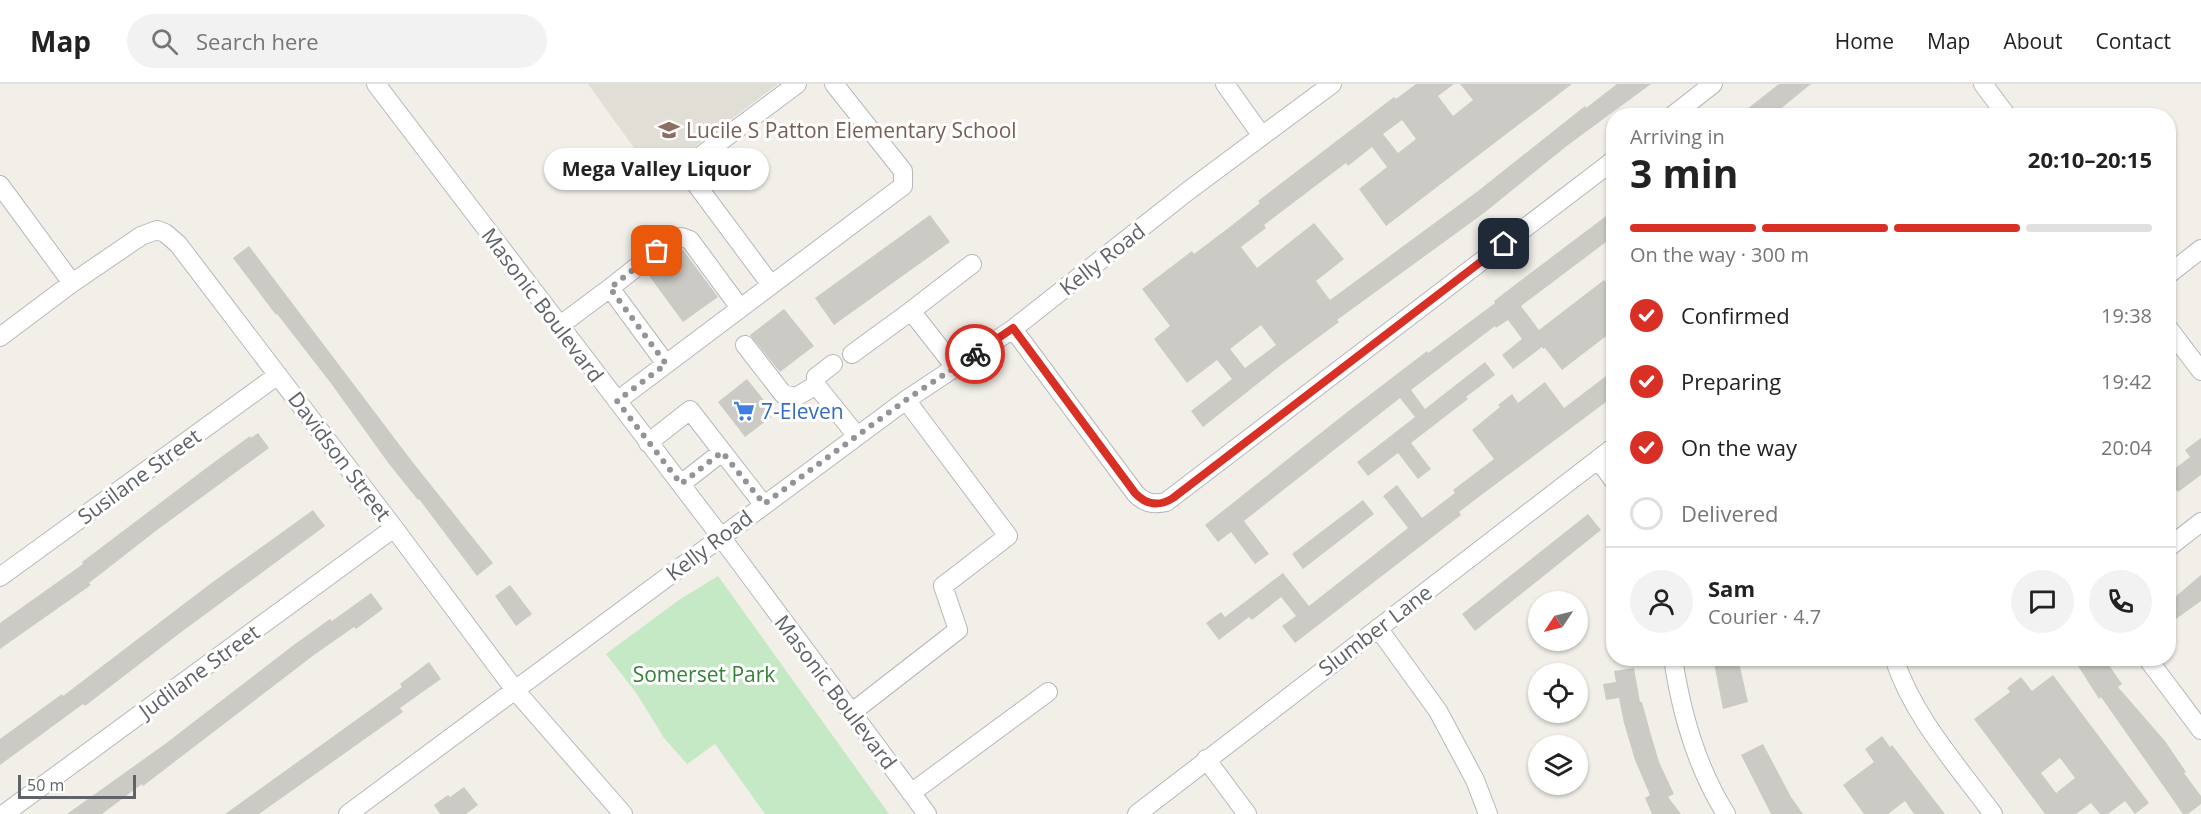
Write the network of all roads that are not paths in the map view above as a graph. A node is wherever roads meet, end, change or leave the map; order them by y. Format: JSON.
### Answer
{"nodes":[{"id":1,"x":376,"y":84,"type":"edge"},
{"id":2,"x":797,"y":84,"type":"edge"},
{"id":3,"x":834,"y":84,"type":"edge"},
{"id":4,"x":1225,"y":84,"type":"edge"},
{"id":5,"x":1332,"y":84,"type":"edge"},
{"id":6,"x":1713,"y":84,"type":"edge"},
{"id":7,"x":1983,"y":84,"type":"edge"},
{"id":8,"x":1682,"y":108,"type":"edge"},
{"id":9,"x":2001,"y":108,"type":"edge"},
{"id":10,"x":1262,"y":136,"type":"junction"},
{"id":11,"x":1606,"y":166,"type":"edge"},
{"id":12,"x":0,"y":185,"type":"edge"},
{"id":13,"x":2201,"y":249,"type":"edge"},
{"id":14,"x":972,"y":264,"type":"dead end"},
{"id":15,"x":2176,"y":269,"type":"edge"},
{"id":16,"x":72,"y":283,"type":"junction"},
{"id":17,"x":771,"y":285,"type":"junction"},
{"id":18,"x":610,"y":288,"type":"junction"},
{"id":19,"x":740,"y":308,"type":"junction"},
{"id":20,"x":911,"y":311,"type":"junction"},
{"id":21,"x":559,"y":326,"type":"junction"},
{"id":22,"x":1013,"y":328,"type":"junction"},
{"id":23,"x":0,"y":337,"type":"edge"},
{"id":24,"x":2176,"y":338,"type":"edge"},
{"id":25,"x":744,"y":345,"type":"dead end"},
{"id":26,"x":852,"y":354,"type":"dead end"},
{"id":27,"x":666,"y":364,"type":"junction"},
{"id":28,"x":833,"y":364,"type":"dead end"},
{"id":29,"x":955,"y":368,"type":"junction"},
{"id":30,"x":2201,"y":371,"type":"edge"},
{"id":31,"x":278,"y":375,"type":"junction"},
{"id":32,"x":816,"y":384,"type":"junction"},
{"id":33,"x":906,"y":400,"type":"junction"},
{"id":34,"x":617,"y":401,"type":"junction"},
{"id":35,"x":857,"y":436,"type":"junction"},
{"id":36,"x":648,"y":442,"type":"junction"},
{"id":37,"x":722,"y":452,"type":"junction"},
{"id":38,"x":1606,"y":453,"type":"edge"},
{"id":39,"x":1598,"y":459,"type":"junction"},
{"id":40,"x":1606,"y":470,"type":"edge"},
{"id":41,"x":681,"y":484,"type":"junction"},
{"id":42,"x":764,"y":504,"type":"junction"},
{"id":43,"x":2201,"y":522,"type":"edge"},
{"id":44,"x":394,"y":528,"type":"junction"},
{"id":45,"x":721,"y":537,"type":"junction"},
{"id":46,"x":2176,"y":542,"type":"edge"},
{"id":47,"x":0,"y":577,"type":"edge"},
{"id":48,"x":1378,"y":628,"type":"junction"},
{"id":49,"x":1674,"y":666,"type":"edge"},
{"id":50,"x":1896,"y":666,"type":"edge"},
{"id":51,"x":2153,"y":666,"type":"edge"},
{"id":52,"x":514,"y":690,"type":"junction"},
{"id":53,"x":1048,"y":692,"type":"dead end"},
{"id":54,"x":852,"y":713,"type":"junction"},
{"id":55,"x":2201,"y":730,"type":"edge"},
{"id":56,"x":1206,"y":759,"type":"junction"},
{"id":57,"x":911,"y":793,"type":"junction"},
{"id":58,"x":4,"y":814,"type":"edge"},
{"id":59,"x":348,"y":814,"type":"edge"},
{"id":60,"x":623,"y":814,"type":"edge"},
{"id":61,"x":927,"y":814,"type":"edge"},
{"id":62,"x":1137,"y":814,"type":"edge"},
{"id":63,"x":1246,"y":814,"type":"edge"},
{"id":64,"x":1488,"y":814,"type":"edge"},
{"id":65,"x":1726,"y":814,"type":"edge"},
{"id":66,"x":1994,"y":814,"type":"edge"}],
"edges":[{"from":1,"to":21,"type":"street","name":"Masonic Boulevard"},
{"from":2,"to":17,"type":"street"},
{"from":3,"to":17,"type":"street"},
{"from":4,"to":10,"type":"street"},
{"from":5,"to":10,"type":"street","name":"Kelly Road"},
{"from":6,"to":8,"type":"street"},
{"from":7,"to":9,"type":"street"},
{"from":10,"to":22,"type":"street","name":"Kelly Road"},
{"from":11,"to":22,"type":"street"},
{"from":12,"to":16,"type":"street"},
{"from":13,"to":15,"type":"street"},
{"from":14,"to":20,"type":"street"},
{"from":16,"to":23,"type":"street"},
{"from":16,"to":31,"type":"street","name":"Davidson Street"},
{"from":17,"to":19,"type":"street"},
{"from":18,"to":19,"type":"street"},
{"from":18,"to":21,"type":"street"},
{"from":18,"to":27,"type":"street"},
{"from":19,"to":27,"type":"street"},
{"from":20,"to":26,"type":"street"},
{"from":20,"to":29,"type":"street"},
{"from":21,"to":34,"type":"street","name":"Masonic Boulevard"},
{"from":22,"to":29,"type":"street","name":"Kelly Road"},
{"from":24,"to":30,"type":"street"},
{"from":25,"to":32,"type":"street"},
{"from":27,"to":34,"type":"street"},
{"from":28,"to":32,"type":"street"},
{"from":29,"to":33,"type":"street","name":"Kelly Road"},
{"from":31,"to":44,"type":"street","name":"Davidson Street"},
{"from":31,"to":47,"type":"street","name":"Susilane Street"},
{"from":32,"to":35,"type":"street"},
{"from":33,"to":35,"type":"street","name":"Kelly Road"},
{"from":33,"to":54,"type":"street"},
{"from":34,"to":36,"type":"street","name":"Masonic Boulevard"},
{"from":35,"to":42,"type":"street","name":"Kelly Road"},
{"from":36,"to":37,"type":"street"},
{"from":36,"to":41,"type":"street","name":"Masonic Boulevard"},
{"from":37,"to":41,"type":"street"},
{"from":37,"to":42,"type":"street"},
{"from":38,"to":39,"type":"street","name":"Slumber Lane"},
{"from":39,"to":40,"type":"street"},
{"from":39,"to":48,"type":"street","name":"Slumber Lane"},
{"from":41,"to":45,"type":"street","name":"Masonic Boulevard"},
{"from":42,"to":45,"type":"street","name":"Kelly Road"},
{"from":43,"to":46,"type":"street"},
{"from":44,"to":52,"type":"street","name":"Davidson Street"},
{"from":44,"to":58,"type":"street","name":"Judilane Street"},
{"from":45,"to":52,"type":"street","name":"Kelly Road"},
{"from":45,"to":54,"type":"street","name":"Masonic Boulevard"},
{"from":48,"to":56,"type":"street","name":"Slumber Lane"},
{"from":48,"to":64,"type":"street"},
{"from":49,"to":65,"type":"street"},
{"from":50,"to":66,"type":"street"},
{"from":51,"to":55,"type":"street"},
{"from":52,"to":59,"type":"street","name":"Kelly Road"},
{"from":52,"to":60,"type":"street","name":"Davidson Street"},
{"from":53,"to":57,"type":"street"},
{"from":54,"to":57,"type":"street","name":"Masonic Boulevard"},
{"from":56,"to":62,"type":"street","name":"Slumber Lane"},
{"from":56,"to":63,"type":"street"},
{"from":57,"to":61,"type":"street","name":"Masonic Boulevard"}]}
